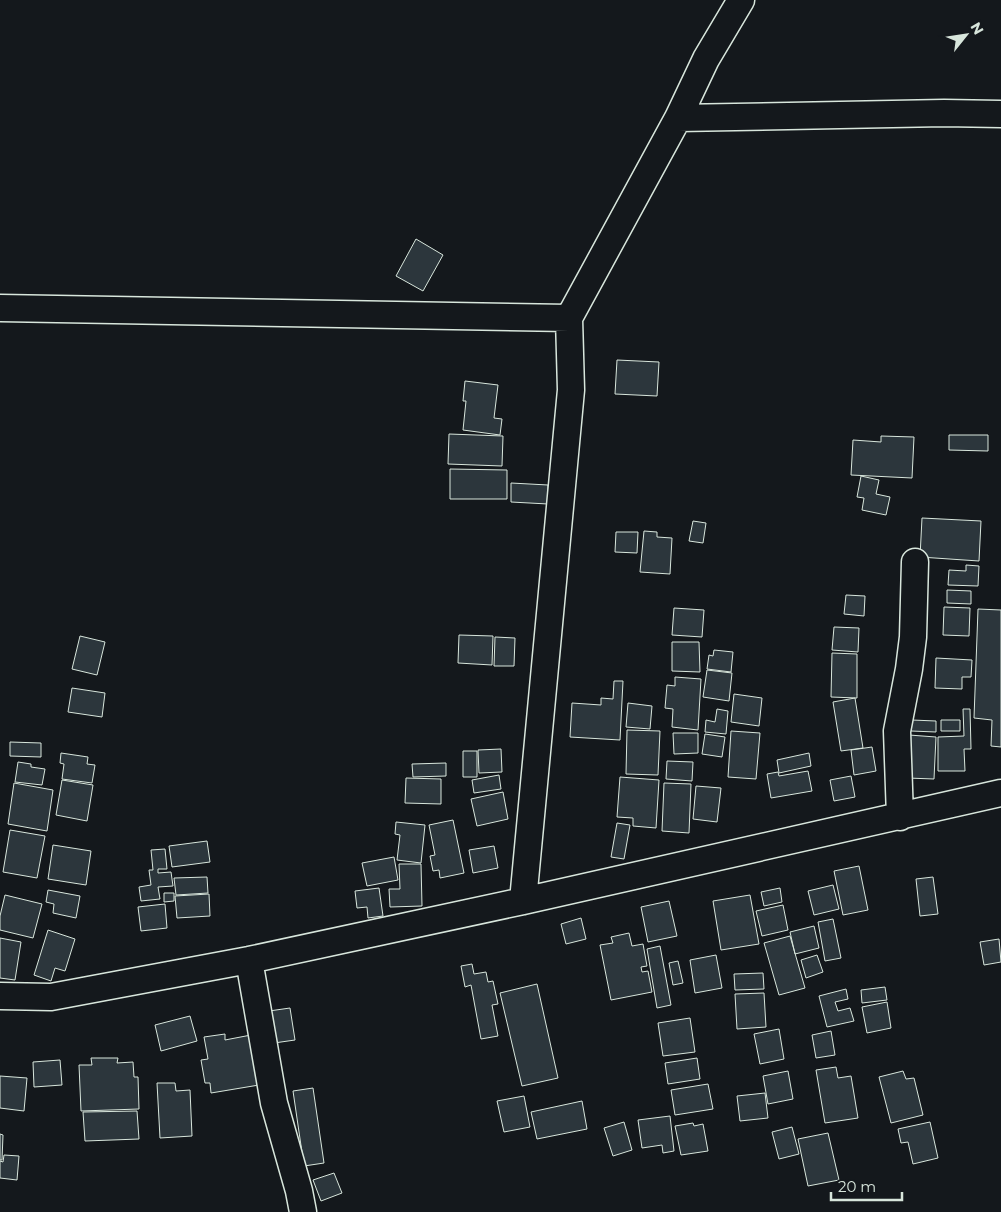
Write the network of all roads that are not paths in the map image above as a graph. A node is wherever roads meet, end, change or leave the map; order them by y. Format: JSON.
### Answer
{"nodes":[{"id":1,"x":741,"y":0,"type":"edge"},
{"id":2,"x":1001,"y":114,"type":"edge"},
{"id":3,"x":678,"y":118,"type":"junction"},
{"id":4,"x":0,"y":308,"type":"edge"},
{"id":5,"x":569,"y":318,"type":"junction"},
{"id":6,"x":915,"y":562,"type":"dead end"},
{"id":7,"x":1001,"y":793,"type":"edge"},
{"id":8,"x":900,"y":817,"type":"junction"},
{"id":9,"x":523,"y":902,"type":"junction"},
{"id":10,"x":249,"y":960,"type":"junction"},
{"id":11,"x":0,"y":996,"type":"edge"},
{"id":12,"x":303,"y":1212,"type":"edge"}],
"edges":[{"from":1,"to":3,"type":"street"},
{"from":2,"to":3,"type":"street"},
{"from":3,"to":5,"type":"street"},
{"from":4,"to":5,"type":"street"},
{"from":5,"to":9,"type":"street"},
{"from":6,"to":8,"type":"street"},
{"from":7,"to":8,"type":"street"},
{"from":8,"to":9,"type":"street"},
{"from":9,"to":10,"type":"street"},
{"from":10,"to":11,"type":"street"},
{"from":10,"to":12,"type":"street"}]}
